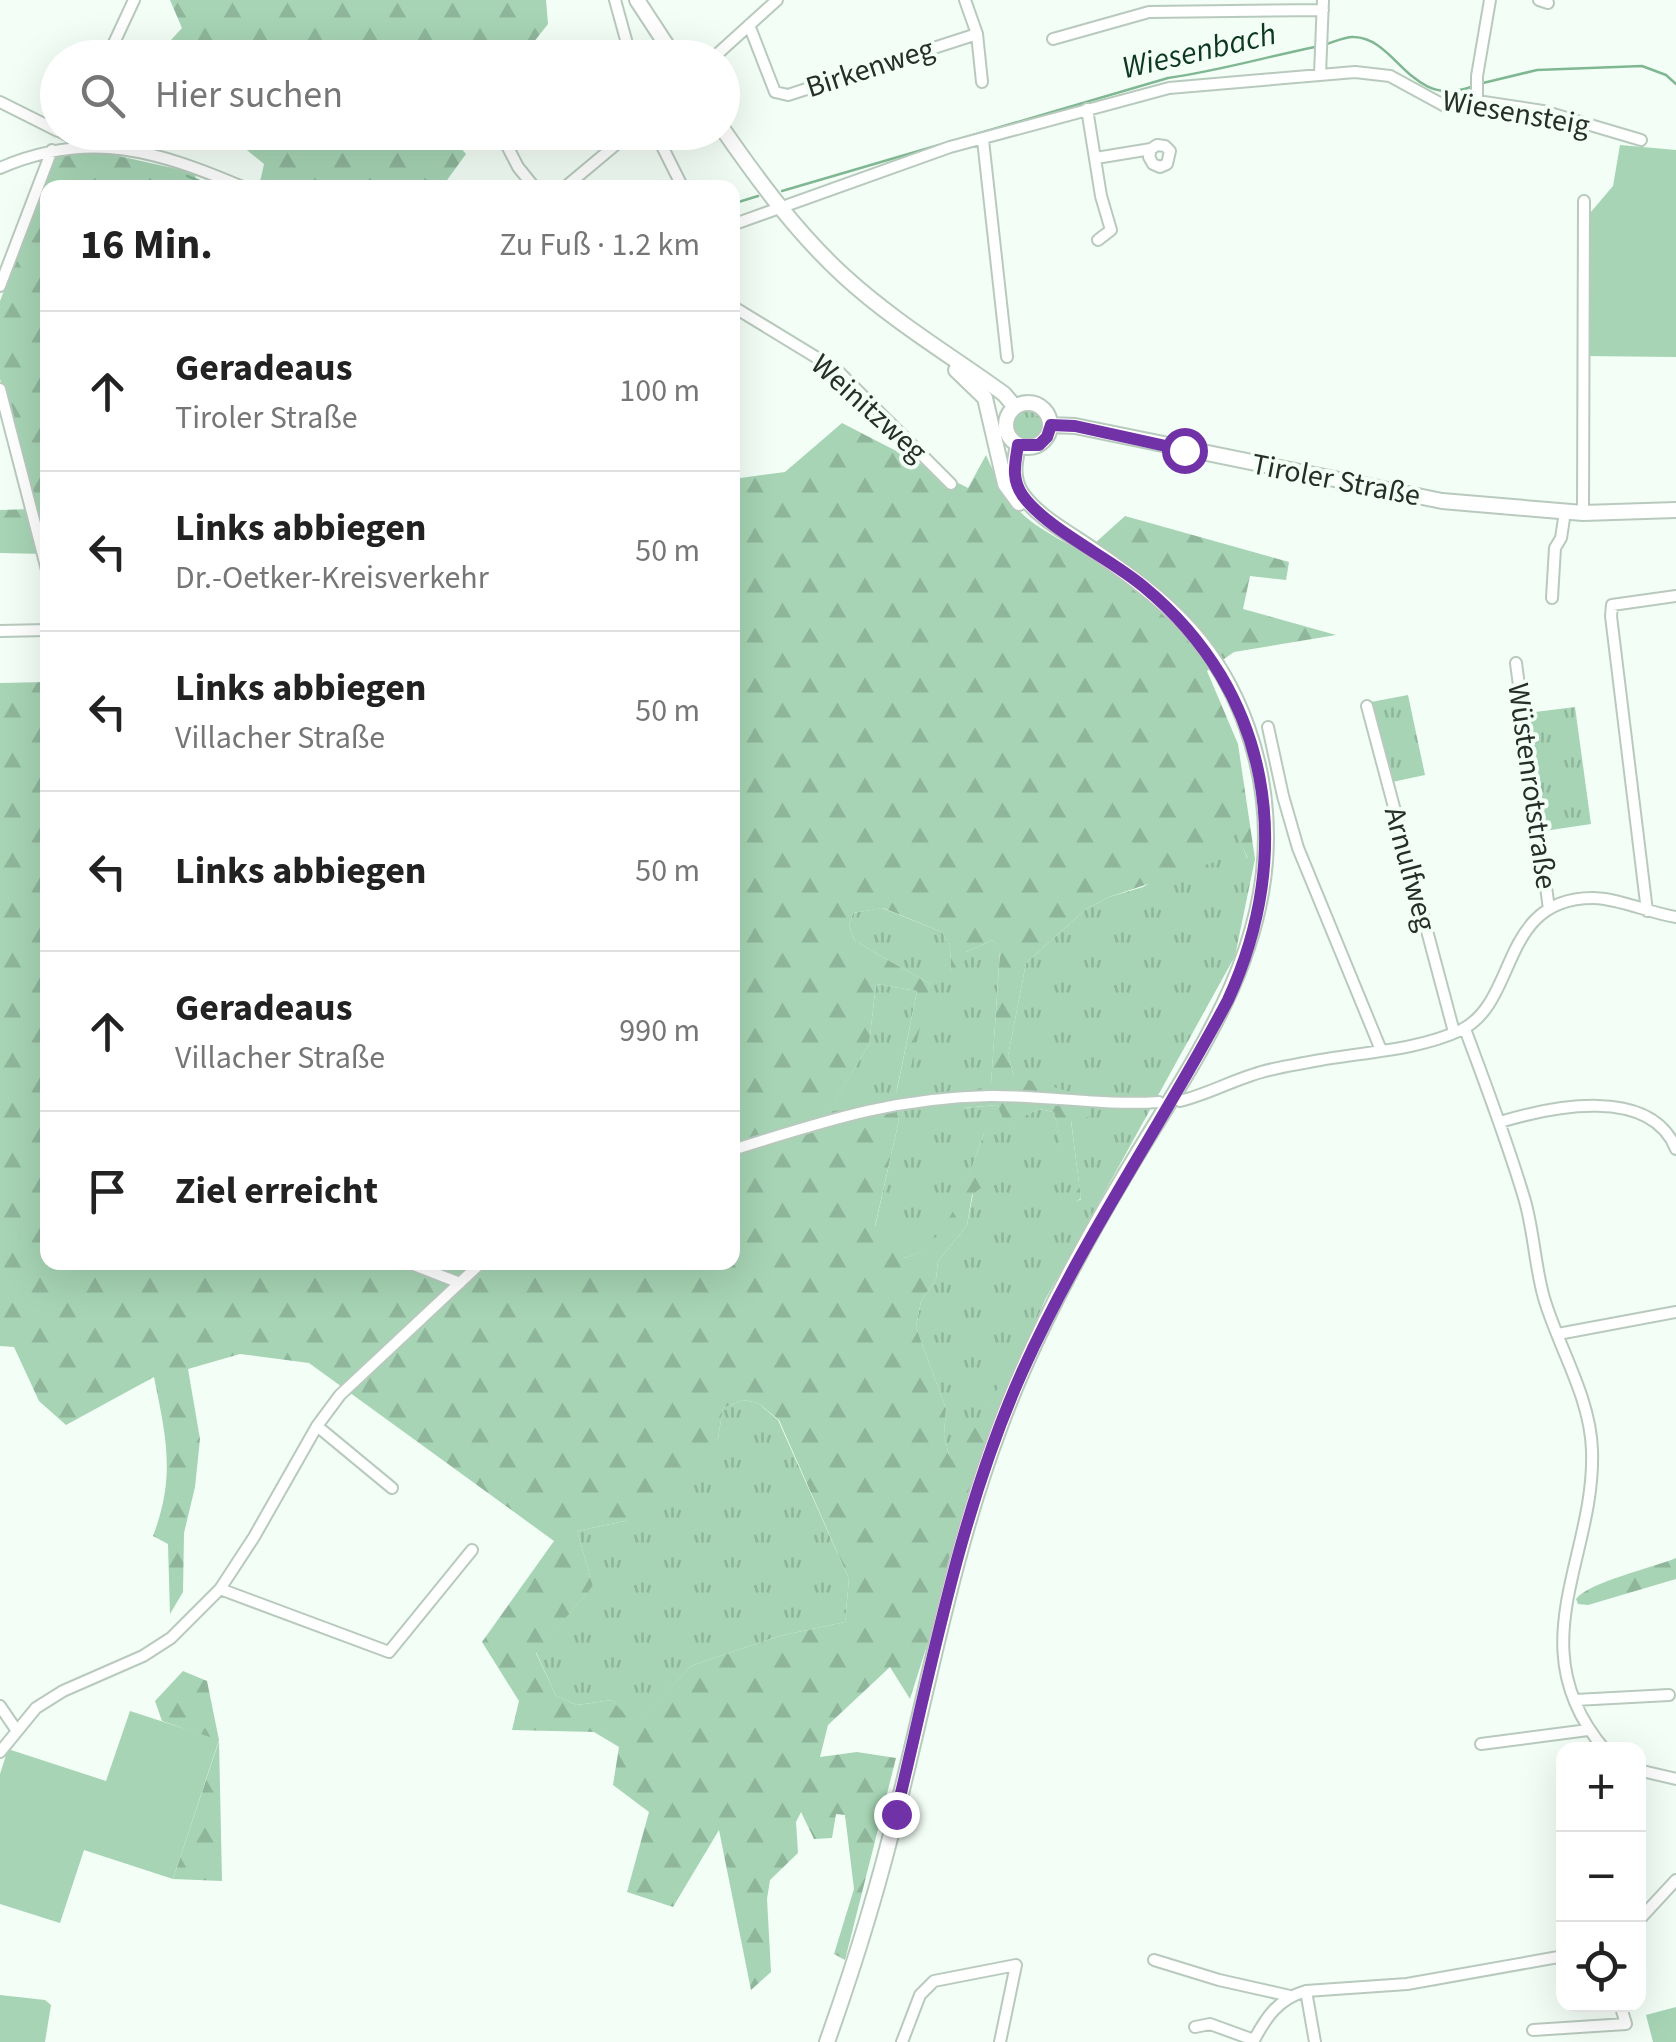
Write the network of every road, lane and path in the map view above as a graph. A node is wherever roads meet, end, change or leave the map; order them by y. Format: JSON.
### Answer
{"nodes":[{"id":1,"x":134,"y":0,"type":"edge"},
{"id":2,"x":614,"y":0,"type":"edge"},
{"id":3,"x":636,"y":0,"type":"edge"},
{"id":4,"x":777,"y":0,"type":"edge"},
{"id":5,"x":965,"y":0,"type":"edge"},
{"id":6,"x":1490,"y":0,"type":"edge"},
{"id":7,"x":1323,"y":5,"type":"edge"},
{"id":8,"x":1174,"y":6,"type":"edge"},
{"id":9,"x":748,"y":26,"type":"junction"},
{"id":10,"x":977,"y":34,"type":"junction"},
{"id":11,"x":1053,"y":38,"type":"dead end"},
{"id":12,"x":115,"y":40,"type":"edge"},
{"id":13,"x":626,"y":40,"type":"edge"},
{"id":14,"x":663,"y":40,"type":"edge"},
{"id":15,"x":733,"y":40,"type":"edge"},
{"id":16,"x":1320,"y":74,"type":"junction"},
{"id":17,"x":982,"y":82,"type":"dead end"},
{"id":18,"x":1477,"y":96,"type":"junction"},
{"id":19,"x":0,"y":102,"type":"edge"},
{"id":20,"x":1088,"y":109,"type":"junction"},
{"id":21,"x":40,"y":122,"type":"edge"},
{"id":22,"x":983,"y":140,"type":"junction"},
{"id":23,"x":1641,"y":140,"type":"dead end"},
{"id":24,"x":1151,"y":149,"type":"dead end"},
{"id":25,"x":52,"y":150,"type":"joint"},
{"id":26,"x":127,"y":150,"type":"edge"},
{"id":27,"x":509,"y":150,"type":"edge"},
{"id":28,"x":609,"y":150,"type":"edge"},
{"id":29,"x":664,"y":150,"type":"edge"},
{"id":30,"x":738,"y":150,"type":"edge"},
{"id":31,"x":1096,"y":158,"type":"junction"},
{"id":32,"x":0,"y":168,"type":"edge"},
{"id":33,"x":41,"y":180,"type":"edge"},
{"id":34,"x":222,"y":180,"type":"edge"},
{"id":35,"x":529,"y":180,"type":"edge"},
{"id":36,"x":574,"y":180,"type":"edge"},
{"id":37,"x":679,"y":180,"type":"edge"},
{"id":38,"x":40,"y":181,"type":"edge"},
{"id":39,"x":1584,"y":201,"type":"dead end"},
{"id":40,"x":781,"y":208,"type":"junction"},
{"id":41,"x":740,"y":221,"type":"edge"},
{"id":42,"x":1098,"y":240,"type":"dead end"},
{"id":43,"x":0,"y":286,"type":"edge"},
{"id":44,"x":740,"y":311,"type":"edge"},
{"id":45,"x":944,"y":353,"type":"junction"},
{"id":46,"x":1007,"y":356,"type":"dead end"},
{"id":47,"x":0,"y":390,"type":"edge"},
{"id":48,"x":1015,"y":407,"type":"junction"},
{"id":49,"x":1051,"y":425,"type":"junction"},
{"id":50,"x":1018,"y":445,"type":"junction"},
{"id":51,"x":951,"y":484,"type":"dead end"},
{"id":52,"x":1676,"y":510,"type":"edge"},
{"id":53,"x":1565,"y":512,"type":"junction"},
{"id":54,"x":1584,"y":514,"type":"junction"},
{"id":55,"x":1048,"y":520,"type":"junction"},
{"id":56,"x":40,"y":543,"type":"edge"},
{"id":57,"x":1676,"y":596,"type":"edge"},
{"id":58,"x":1552,"y":598,"type":"dead end"},
{"id":59,"x":40,"y":630,"type":"edge"},
{"id":60,"x":0,"y":631,"type":"edge"},
{"id":61,"x":1516,"y":664,"type":"dead end"},
{"id":62,"x":1367,"y":706,"type":"dead end"},
{"id":63,"x":1268,"y":728,"type":"dead end"},
{"id":64,"x":1549,"y":909,"type":"junction"},
{"id":65,"x":1647,"y":911,"type":"junction"},
{"id":66,"x":1676,"y":917,"type":"edge"},
{"id":67,"x":1459,"y":1030,"type":"junction"},
{"id":68,"x":1381,"y":1050,"type":"junction"},
{"id":69,"x":1180,"y":1101,"type":"dead end"},
{"id":70,"x":1159,"y":1102,"type":"dead end"},
{"id":71,"x":1500,"y":1122,"type":"junction"},
{"id":72,"x":740,"y":1147,"type":"edge"},
{"id":73,"x":1676,"y":1149,"type":"edge"},
{"id":74,"x":427,"y":1270,"type":"edge"},
{"id":75,"x":474,"y":1270,"type":"edge"},
{"id":76,"x":460,"y":1283,"type":"junction"},
{"id":77,"x":1676,"y":1312,"type":"edge"},
{"id":78,"x":1558,"y":1334,"type":"junction"},
{"id":79,"x":317,"y":1426,"type":"junction"},
{"id":80,"x":392,"y":1488,"type":"dead end"},
{"id":81,"x":472,"y":1550,"type":"dead end"},
{"id":82,"x":220,"y":1589,"type":"junction"},
{"id":83,"x":1668,"y":1695,"type":"dead end"},
{"id":84,"x":1574,"y":1700,"type":"junction"},
{"id":85,"x":0,"y":1706,"type":"edge"},
{"id":86,"x":1588,"y":1730,"type":"junction"},
{"id":87,"x":17,"y":1731,"type":"junction"},
{"id":88,"x":1599,"y":1742,"type":"edge"},
{"id":89,"x":1481,"y":1744,"type":"dead end"},
{"id":90,"x":0,"y":1752,"type":"edge"},
{"id":91,"x":1646,"y":1772,"type":"edge"},
{"id":92,"x":1676,"y":1779,"type":"edge"},
{"id":93,"x":1676,"y":1880,"type":"edge"},
{"id":94,"x":1646,"y":1912,"type":"edge"},
{"id":95,"x":1556,"y":1957,"type":"edge"},
{"id":96,"x":1154,"y":1960,"type":"dead end"},
{"id":97,"x":1306,"y":1991,"type":"junction"},
{"id":98,"x":1290,"y":1996,"type":"junction"},
{"id":99,"x":1622,"y":2012,"type":"edge"},
{"id":100,"x":1196,"y":2027,"type":"dead end"},
{"id":101,"x":1533,"y":2030,"type":"dead end"},
{"id":102,"x":1253,"y":2041,"type":"edge"},
{"id":103,"x":827,"y":2042,"type":"edge"},
{"id":104,"x":902,"y":2042,"type":"edge"},
{"id":105,"x":1000,"y":2042,"type":"edge"},
{"id":106,"x":1315,"y":2042,"type":"edge"}],
"edges":[{"from":1,"to":12,"type":"street"},
{"from":2,"to":13,"type":"street"},
{"from":3,"to":14,"type":"main road"},
{"from":4,"to":9,"type":"street"},
{"from":5,"to":10,"type":"street","name":"Birkenweg"},
{"from":6,"to":18,"type":"street"},
{"from":7,"to":8,"type":"street"},
{"from":7,"to":16,"type":"street"},
{"from":8,"to":11,"type":"street"},
{"from":9,"to":10,"type":"street","name":"Birkenweg"},
{"from":9,"to":15,"type":"street"},
{"from":10,"to":17,"type":"street","name":"Birkenweg"},
{"from":16,"to":18,"type":"street","name":"Wiesensteig"},
{"from":16,"to":20,"type":"street","name":"Wiesensteig"},
{"from":18,"to":23,"type":"street","name":"Wiesensteig"},
{"from":19,"to":21,"type":"street"},
{"from":20,"to":22,"type":"street","name":"Wiesensteig"},
{"from":20,"to":31,"type":"street"},
{"from":22,"to":40,"type":"street","name":"Wiesensteig"},
{"from":22,"to":46,"type":"street"},
{"from":24,"to":31,"type":"street"},
{"from":25,"to":32,"type":"street"},
{"from":25,"to":33,"type":"street"},
{"from":26,"to":34,"type":"street"},
{"from":27,"to":35,"type":"street"},
{"from":28,"to":36,"type":"street"},
{"from":29,"to":37,"type":"street"},
{"from":30,"to":40,"type":"main road"},
{"from":31,"to":42,"type":"street"},
{"from":38,"to":43,"type":"street"},
{"from":39,"to":54,"type":"street"},
{"from":40,"to":41,"type":"street","name":"Wiesensteig"},
{"from":40,"to":45,"type":"main road"},
{"from":44,"to":51,"type":"street","name":"Weinitzweg"},
{"from":45,"to":48,"type":"main road"},
{"from":45,"to":55,"type":"main road"},
{"from":47,"to":56,"type":"street"},
{"from":48,"to":49,"type":"main road"},
{"from":48,"to":50,"type":"main road"},
{"from":49,"to":50,"type":"main road"},
{"from":49,"to":53,"type":"main road","name":"Tiroler Straße"},
{"from":50,"to":55,"type":"main road"},
{"from":52,"to":54,"type":"main road","name":"Tiroler Straße"},
{"from":53,"to":54,"type":"main road","name":"Tiroler Straße"},
{"from":53,"to":58,"type":"street"},
{"from":55,"to":103,"type":"main road"},
{"from":57,"to":65,"type":"street"},
{"from":59,"to":60,"type":"street"},
{"from":61,"to":64,"type":"street","name":"Wüstenrotstraße"},
{"from":62,"to":67,"type":"street","name":"Arnulfweg"},
{"from":63,"to":68,"type":"street"},
{"from":64,"to":65,"type":"street"},
{"from":64,"to":67,"type":"street"},
{"from":65,"to":66,"type":"street"},
{"from":67,"to":68,"type":"street"},
{"from":67,"to":71,"type":"street","name":"Arnulfweg"},
{"from":68,"to":69,"type":"street"},
{"from":70,"to":72,"type":"street"},
{"from":71,"to":73,"type":"street"},
{"from":71,"to":78,"type":"street","name":"Arnulfweg"},
{"from":74,"to":76,"type":"street"},
{"from":75,"to":76,"type":"street"},
{"from":76,"to":79,"type":"street"},
{"from":77,"to":78,"type":"street"},
{"from":78,"to":84,"type":"street","name":"Arnulfweg"},
{"from":79,"to":80,"type":"street"},
{"from":79,"to":82,"type":"street"},
{"from":81,"to":82,"type":"street"},
{"from":82,"to":87,"type":"street"},
{"from":83,"to":84,"type":"street"},
{"from":84,"to":86,"type":"street","name":"Arnulfweg"},
{"from":85,"to":87,"type":"street"},
{"from":86,"to":88,"type":"street","name":"Arnulfweg"},
{"from":86,"to":89,"type":"street"},
{"from":87,"to":90,"type":"street"},
{"from":91,"to":92,"type":"street"},
{"from":93,"to":94,"type":"street"},
{"from":95,"to":97,"type":"street"},
{"from":96,"to":98,"type":"street"},
{"from":97,"to":98,"type":"street"},
{"from":97,"to":106,"type":"street"},
{"from":98,"to":102,"type":"street"},
{"from":99,"to":101,"type":"street"},
{"from":100,"to":102,"type":"street"},
{"from":104,"to":105,"type":"street"}]}
